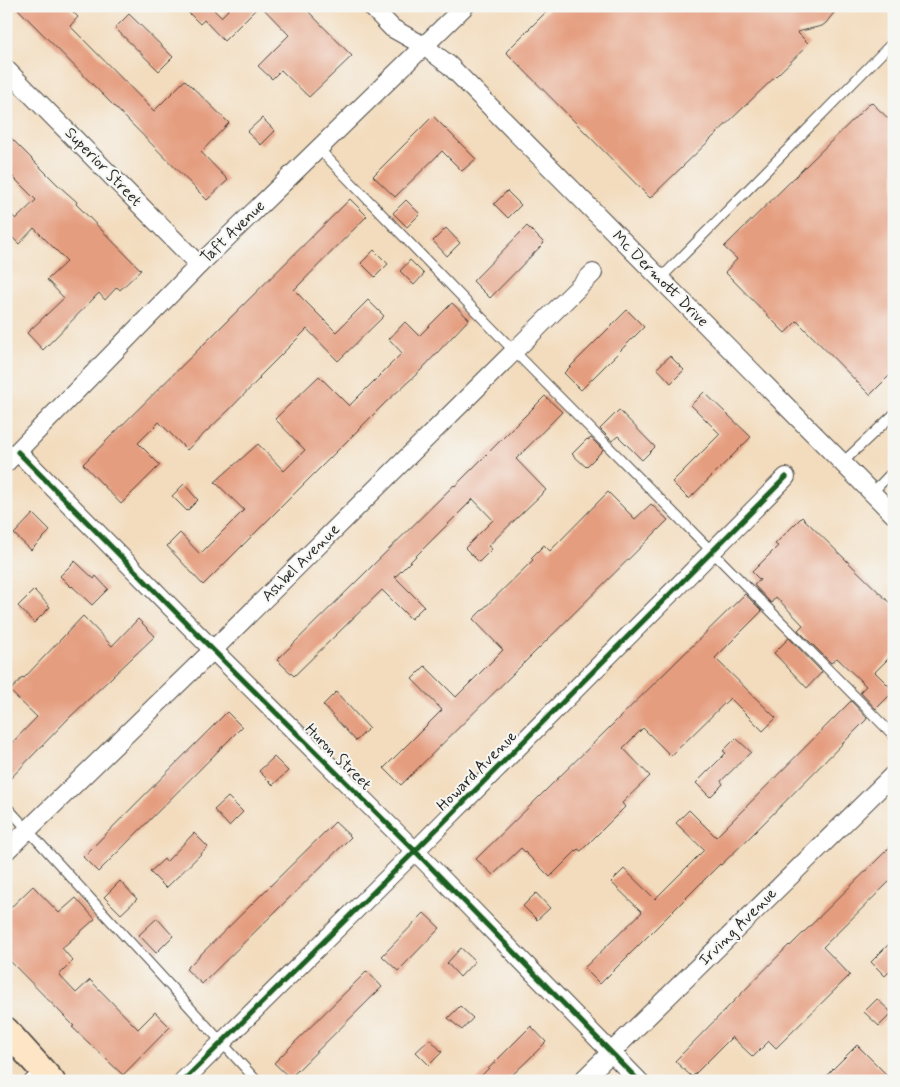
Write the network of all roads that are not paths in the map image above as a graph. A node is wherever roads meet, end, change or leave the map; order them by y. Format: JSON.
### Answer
{"nodes":[{"id":1,"x":370,"y":6,"type":"edge"},
{"id":2,"x":465,"y":6,"type":"edge"},
{"id":3,"x":894,"y":41,"type":"edge"},
{"id":4,"x":424,"y":46,"type":"junction"},
{"id":5,"x":6,"y":69,"type":"edge"},
{"id":6,"x":319,"y":149,"type":"junction"},
{"id":7,"x":199,"y":265,"type":"junction"},
{"id":8,"x":593,"y":273,"type":"dead end"},
{"id":9,"x":660,"y":279,"type":"junction"},
{"id":10,"x":514,"y":351,"type":"junction"},
{"id":11,"x":894,"y":414,"type":"edge"},
{"id":12,"x":12,"y":458,"type":"edge"},
{"id":13,"x":842,"y":463,"type":"junction"},
{"id":14,"x":894,"y":470,"type":"edge"},
{"id":15,"x":786,"y":477,"type":"dead end"},
{"id":16,"x":872,"y":493,"type":"junction"},
{"id":17,"x":894,"y":515,"type":"edge"},
{"id":18,"x":712,"y":552,"type":"junction"},
{"id":19,"x":213,"y":650,"type":"junction"},
{"id":20,"x":894,"y":736,"type":"edge"},
{"id":21,"x":894,"y":774,"type":"edge"},
{"id":22,"x":6,"y":806,"type":"edge"},
{"id":23,"x":28,"y":830,"type":"junction"},
{"id":24,"x":8,"y":846,"type":"edge"},
{"id":25,"x":415,"y":851,"type":"junction"},
{"id":26,"x":6,"y":1030,"type":"edge"},
{"id":27,"x":221,"y":1042,"type":"junction"},
{"id":28,"x":610,"y":1052,"type":"junction"},
{"id":29,"x":40,"y":1076,"type":"edge"},
{"id":30,"x":183,"y":1081,"type":"edge"},
{"id":31,"x":257,"y":1081,"type":"edge"},
{"id":32,"x":582,"y":1081,"type":"edge"},
{"id":33,"x":639,"y":1081,"type":"edge"}],
"edges":[{"from":1,"to":4,"type":"street","name":"Mc Dermott Drive"},
{"from":2,"to":4,"type":"street","name":"Taft Avenue"},
{"from":3,"to":9,"type":"lane"},
{"from":4,"to":6,"type":"street","name":"Taft Avenue"},
{"from":4,"to":9,"type":"street","name":"Mc Dermott Drive"},
{"from":5,"to":7,"type":"street","name":"Superior Street"},
{"from":6,"to":7,"type":"street","name":"Taft Avenue"},
{"from":6,"to":10,"type":"lane"},
{"from":7,"to":12,"type":"street","name":"Taft Avenue"},
{"from":8,"to":10,"type":"street","name":"Ashbel Avenue"},
{"from":9,"to":13,"type":"street","name":"Mc Dermott Drive"},
{"from":10,"to":18,"type":"lane"},
{"from":10,"to":19,"type":"street","name":"Ashbel Avenue"},
{"from":11,"to":13,"type":"lane"},
{"from":12,"to":19,"type":"street","name":"Huron Street"},
{"from":13,"to":16,"type":"street","name":"Mc Dermott Drive"},
{"from":14,"to":16,"type":"lane"},
{"from":15,"to":18,"type":"street","name":"Howard Avenue"},
{"from":16,"to":17,"type":"street","name":"Mc Dermott Drive"},
{"from":18,"to":20,"type":"lane"},
{"from":18,"to":25,"type":"street","name":"Howard Avenue"},
{"from":19,"to":23,"type":"street","name":"Ashbel Avenue"},
{"from":19,"to":25,"type":"street","name":"Huron Street"},
{"from":21,"to":28,"type":"street","name":"Irving Avenue"},
{"from":22,"to":23,"type":"lane"},
{"from":23,"to":24,"type":"street","name":"Ashbel Avenue"},
{"from":23,"to":27,"type":"lane"},
{"from":25,"to":27,"type":"street","name":"Howard Avenue"},
{"from":25,"to":28,"type":"street","name":"Huron Street"},
{"from":26,"to":29,"type":"main road"},
{"from":27,"to":30,"type":"street","name":"Howard Avenue"},
{"from":27,"to":31,"type":"lane"},
{"from":28,"to":32,"type":"street","name":"Irving Avenue"},
{"from":28,"to":33,"type":"street","name":"Huron Street"}]}
